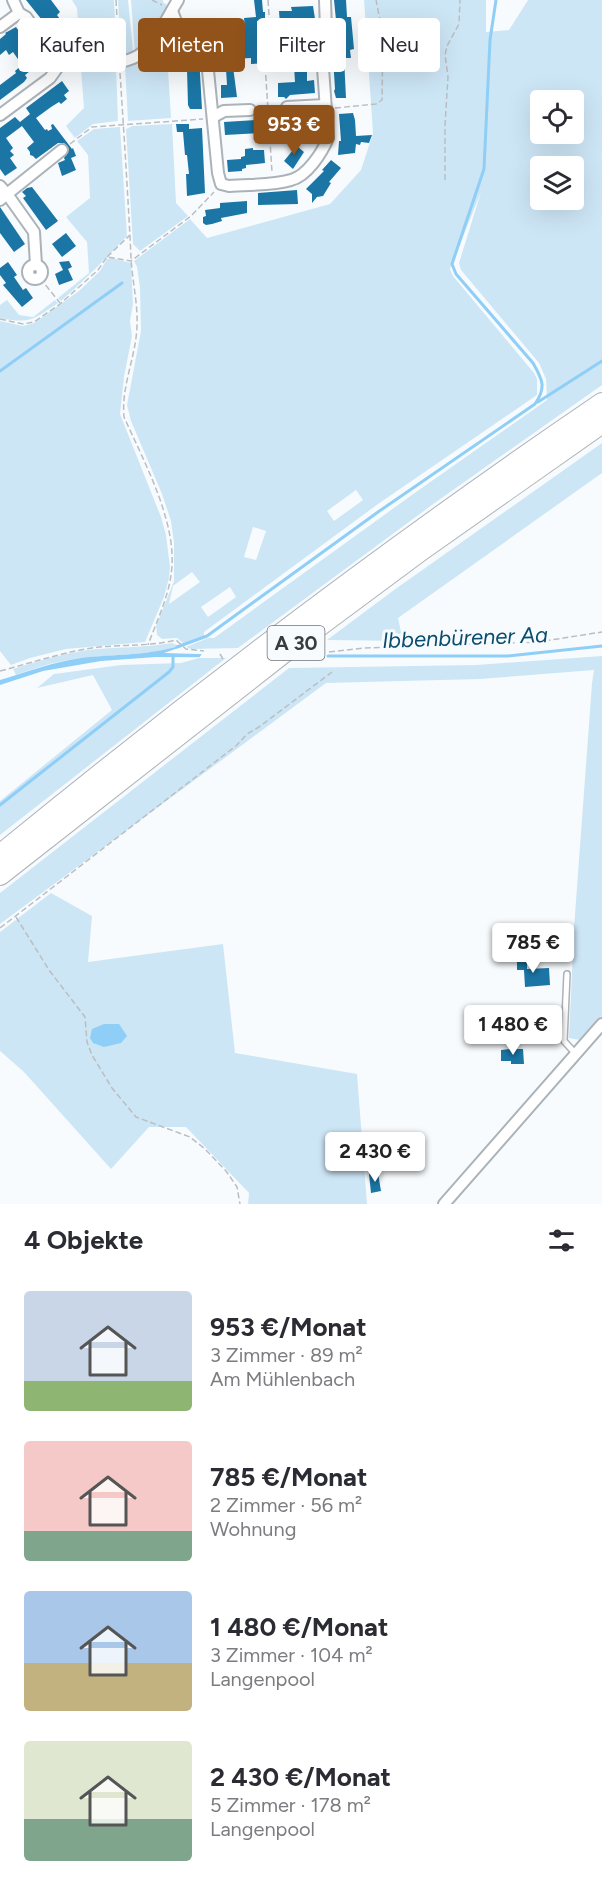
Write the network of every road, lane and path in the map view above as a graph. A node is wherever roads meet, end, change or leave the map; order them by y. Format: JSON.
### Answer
{"nodes":[{"id":1,"x":13,"y":0,"type":"edge"},
{"id":2,"x":116,"y":0,"type":"edge"},
{"id":3,"x":152,"y":0,"type":"edge"},
{"id":4,"x":178,"y":0,"type":"edge"},
{"id":5,"x":268,"y":0,"type":"edge"},
{"id":6,"x":325,"y":0,"type":"edge"},
{"id":7,"x":376,"y":0,"type":"edge"},
{"id":8,"x":460,"y":0,"type":"edge"},
{"id":9,"x":171,"y":10,"type":"junction"},
{"id":10,"x":19,"y":13,"type":"junction"},
{"id":11,"x":27,"y":18,"type":"edge"},
{"id":12,"x":117,"y":18,"type":"edge"},
{"id":13,"x":167,"y":18,"type":"edge"},
{"id":14,"x":174,"y":18,"type":"edge"},
{"id":15,"x":269,"y":18,"type":"edge"},
{"id":16,"x":326,"y":18,"type":"edge"},
{"id":17,"x":0,"y":27,"type":"edge"},
{"id":18,"x":54,"y":72,"type":"edge"},
{"id":19,"x":120,"y":72,"type":"edge"},
{"id":20,"x":208,"y":72,"type":"edge"},
{"id":21,"x":266,"y":72,"type":"edge"},
{"id":22,"x":323,"y":72,"type":"edge"},
{"id":23,"x":325,"y":105,"type":"junction"},
{"id":24,"x":287,"y":107,"type":"joint"},
{"id":25,"x":268,"y":108,"type":"junction"},
{"id":26,"x":250,"y":110,"type":"joint"},
{"id":27,"x":0,"y":115,"type":"edge"},
{"id":28,"x":213,"y":117,"type":"junction"},
{"id":29,"x":123,"y":124,"type":"junction"},
{"id":30,"x":62,"y":150,"type":"joint"},
{"id":31,"x":445,"y":180,"type":"dead end"},
{"id":32,"x":273,"y":182,"type":"junction"},
{"id":33,"x":220,"y":184,"type":"junction"},
{"id":34,"x":2,"y":193,"type":"edge"},
{"id":35,"x":130,"y":235,"type":"junction"},
{"id":36,"x":107,"y":257,"type":"junction"},
{"id":37,"x":131,"y":261,"type":"junction"},
{"id":38,"x":40,"y":278,"type":"joint"},
{"id":39,"x":60,"y":304,"type":"junction"},
{"id":40,"x":0,"y":319,"type":"edge"},
{"id":41,"x":602,"y":403,"type":"edge"},
{"id":42,"x":602,"y":423,"type":"edge"},
{"id":43,"x":602,"y":632,"type":"edge"},
{"id":44,"x":148,"y":645,"type":"junction"},
{"id":45,"x":204,"y":651,"type":"dead end"},
{"id":46,"x":329,"y":652,"type":"dead end"},
{"id":47,"x":220,"y":654,"type":"dead end"},
{"id":48,"x":224,"y":659,"type":"dead end"},
{"id":49,"x":0,"y":671,"type":"edge"},
{"id":50,"x":332,"y":672,"type":"dead end"},
{"id":51,"x":0,"y":855,"type":"edge"},
{"id":52,"x":0,"y":875,"type":"edge"},
{"id":53,"x":16,"y":916,"type":"junction"},
{"id":54,"x":0,"y":928,"type":"edge"},
{"id":55,"x":567,"y":974,"type":"dead end"},
{"id":56,"x":602,"y":1024,"type":"edge"},
{"id":57,"x":575,"y":1053,"type":"junction"},
{"id":58,"x":240,"y":1204,"type":"edge"},
{"id":59,"x":444,"y":1204,"type":"edge"}],
"edges":[{"from":1,"to":10,"type":"street"},
{"from":2,"to":12,"type":"path"},
{"from":3,"to":9,"type":"path"},
{"from":4,"to":9,"type":"street"},
{"from":5,"to":15,"type":"path"},
{"from":6,"to":16,"type":"street"},
{"from":7,"to":23,"type":"path"},
{"from":8,"to":31,"type":"path"},
{"from":9,"to":13,"type":"street"},
{"from":9,"to":14,"type":"street"},
{"from":10,"to":11,"type":"street"},
{"from":10,"to":17,"type":"street"},
{"from":18,"to":27,"type":"street"},
{"from":19,"to":29,"type":"path"},
{"from":20,"to":28,"type":"street"},
{"from":21,"to":25,"type":"path"},
{"from":22,"to":23,"type":"street"},
{"from":23,"to":24,"type":"street"},
{"from":23,"to":32,"type":"street"},
{"from":24,"to":25,"type":"path"},
{"from":25,"to":26,"type":"path"},
{"from":25,"to":32,"type":"path"},
{"from":26,"to":28,"type":"street"},
{"from":28,"to":29,"type":"path"},
{"from":28,"to":33,"type":"street"},
{"from":29,"to":30,"type":"path"},
{"from":29,"to":35,"type":"path"},
{"from":30,"to":34,"type":"street"},
{"from":32,"to":33,"type":"street"},
{"from":33,"to":37,"type":"path"},
{"from":34,"to":38,"type":"street"},
{"from":35,"to":36,"type":"path"},
{"from":35,"to":37,"type":"path"},
{"from":36,"to":37,"type":"path"},
{"from":36,"to":39,"type":"path"},
{"from":37,"to":44,"type":"path"},
{"from":38,"to":39,"type":"path"},
{"from":39,"to":40,"type":"path"},
{"from":41,"to":51,"type":"highway","number":"A 30"},
{"from":42,"to":52,"type":"highway","number":"A 30"},
{"from":43,"to":46,"type":"path"},
{"from":44,"to":45,"type":"path"},
{"from":44,"to":49,"type":"path"},
{"from":47,"to":48,"type":"path"},
{"from":50,"to":53,"type":"path"},
{"from":53,"to":54,"type":"path"},
{"from":53,"to":58,"type":"path"},
{"from":55,"to":57,"type":"lane"},
{"from":56,"to":57,"type":"street"},
{"from":57,"to":59,"type":"street"}]}
